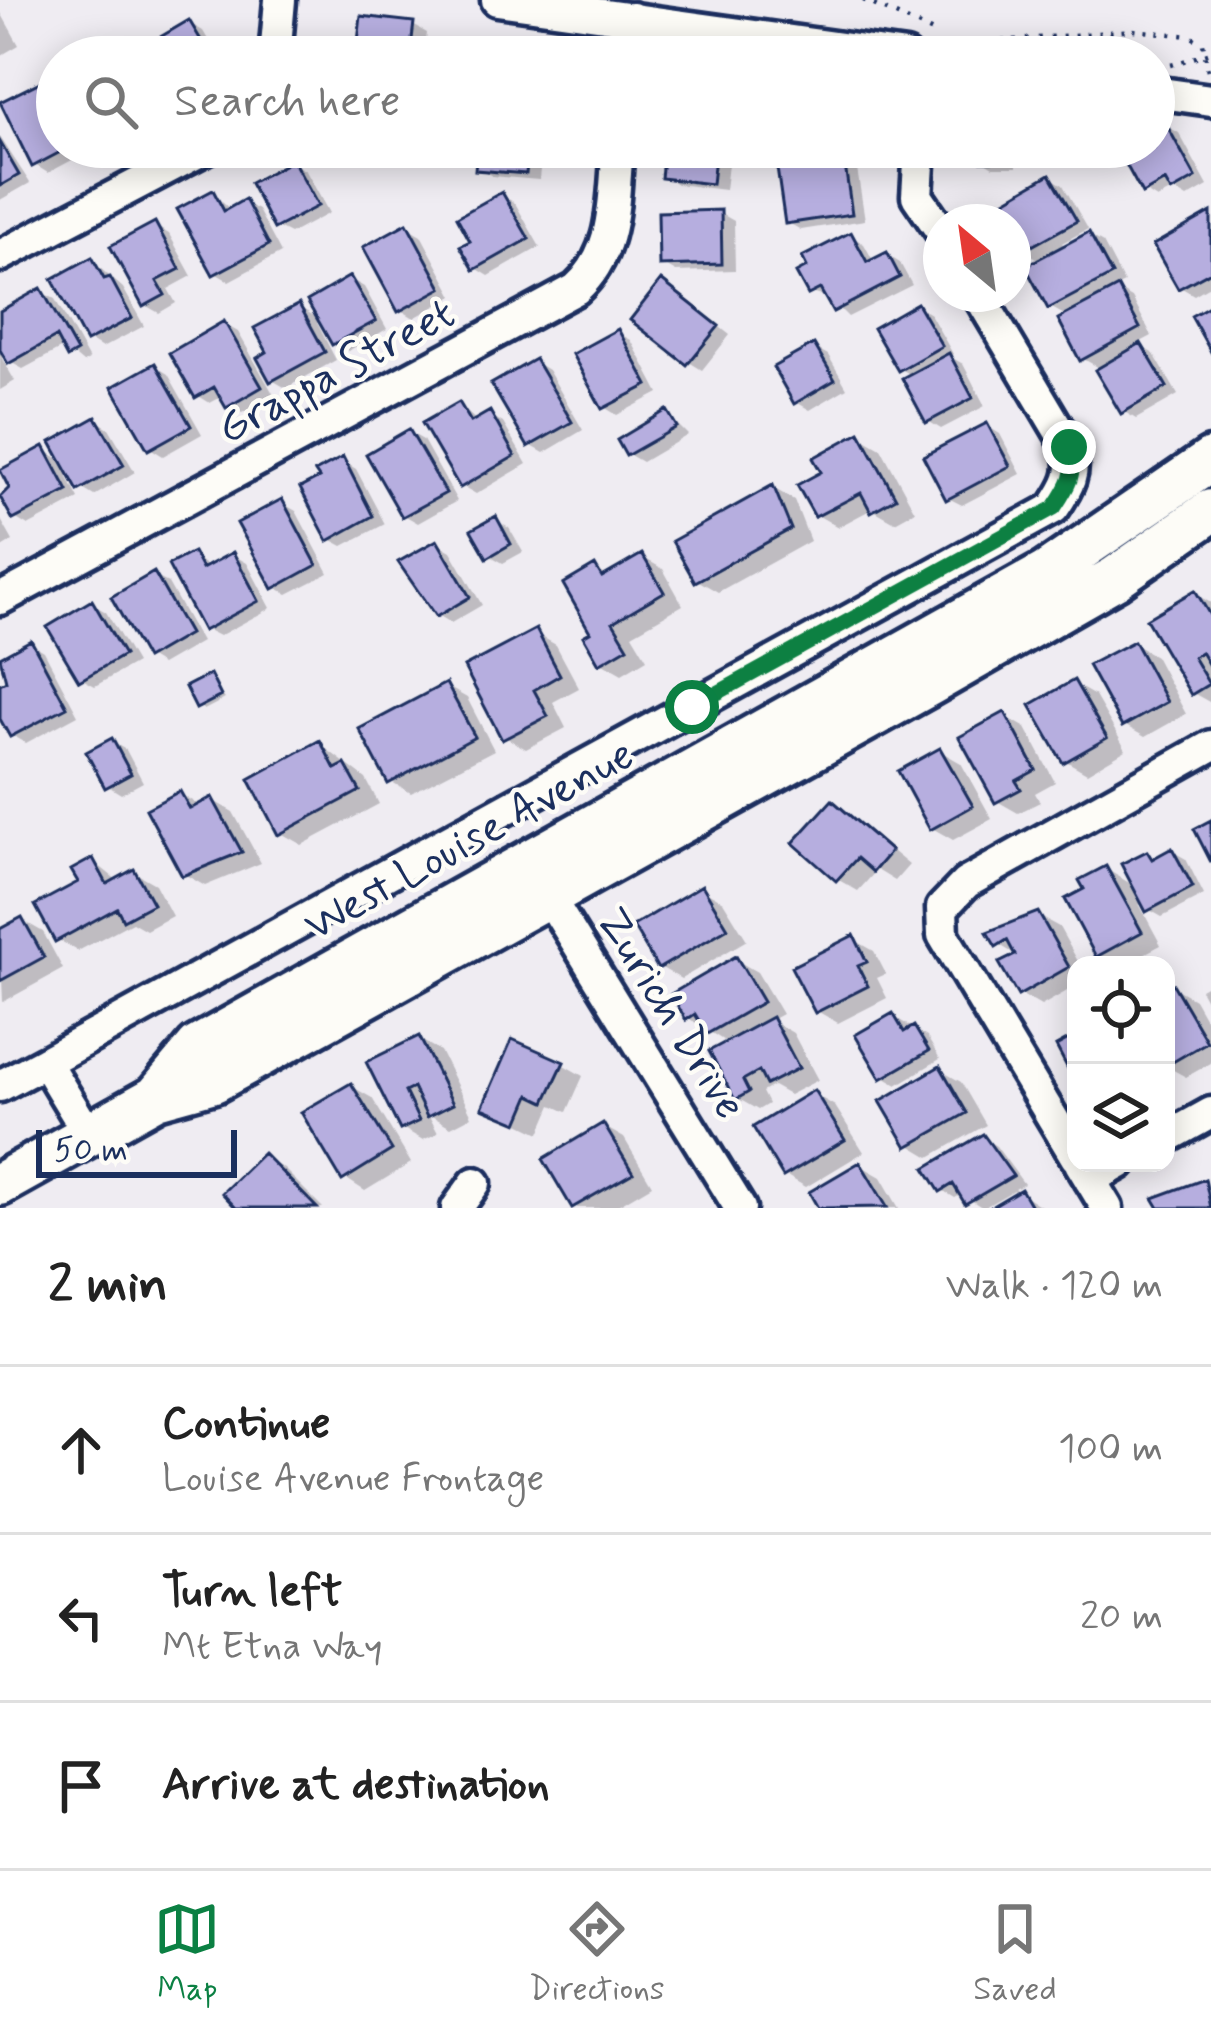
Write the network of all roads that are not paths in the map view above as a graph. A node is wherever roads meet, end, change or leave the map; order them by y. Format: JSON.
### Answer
{"nodes":[{"id":1,"x":280,"y":0,"type":"edge"},
{"id":2,"x":496,"y":0,"type":"edge"},
{"id":3,"x":632,"y":18,"type":"junction"},
{"id":4,"x":277,"y":36,"type":"edge"},
{"id":5,"x":630,"y":36,"type":"edge"},
{"id":6,"x":758,"y":36,"type":"edge"},
{"id":7,"x":1175,"y":81,"type":"edge"},
{"id":8,"x":1209,"y":85,"type":"edge"},
{"id":9,"x":168,"y":168,"type":"edge"},
{"id":10,"x":616,"y":168,"type":"edge"},
{"id":11,"x":919,"y":168,"type":"edge"},
{"id":12,"x":923,"y":205,"type":"edge"},
{"id":13,"x":0,"y":256,"type":"edge"},
{"id":14,"x":989,"y":312,"type":"edge"},
{"id":15,"x":1211,"y":460,"type":"edge"},
{"id":16,"x":1211,"y":511,"type":"edge"},
{"id":17,"x":0,"y":598,"type":"edge"},
{"id":18,"x":1211,"y":746,"type":"edge"},
{"id":19,"x":592,"y":762,"type":"junction"},
{"id":20,"x":621,"y":812,"type":"junction"},
{"id":21,"x":538,"y":879,"type":"junction"},
{"id":22,"x":45,"y":1062,"type":"junction"},
{"id":23,"x":0,"y":1087,"type":"edge"},
{"id":24,"x":1211,"y":1113,"type":"edge"},
{"id":25,"x":1175,"y":1133,"type":"edge"},
{"id":26,"x":89,"y":1135,"type":"junction"},
{"id":27,"x":1067,"y":1142,"type":"edge"},
{"id":28,"x":1085,"y":1172,"type":"edge"},
{"id":29,"x":0,"y":1184,"type":"edge"},
{"id":30,"x":740,"y":1208,"type":"edge"},
{"id":31,"x":1107,"y":1208,"type":"edge"}],
"edges":[{"from":1,"to":4,"type":"street"},
{"from":2,"to":3,"type":"street"},
{"from":3,"to":5,"type":"street"},
{"from":3,"to":6,"type":"street"},
{"from":7,"to":8,"type":"street"},
{"from":9,"to":13,"type":"street"},
{"from":10,"to":17,"type":"street","name":"Grappa Street"},
{"from":11,"to":12,"type":"street"},
{"from":14,"to":19,"type":"street"},
{"from":15,"to":20,"type":"main road","name":"West Louise Avenue"},
{"from":16,"to":21,"type":"main road","name":"West Louise Avenue"},
{"from":18,"to":27,"type":"street"},
{"from":19,"to":20,"type":"street"},
{"from":19,"to":22,"type":"street"},
{"from":20,"to":21,"type":"main road","name":"West Louise Avenue"},
{"from":21,"to":26,"type":"main road","name":"West Louise Avenue"},
{"from":21,"to":30,"type":"street","name":"Zurich Drive"},
{"from":22,"to":23,"type":"street"},
{"from":22,"to":26,"type":"street"},
{"from":24,"to":25,"type":"street"},
{"from":26,"to":29,"type":"main road","name":"West Louise Avenue"},
{"from":28,"to":31,"type":"street"}]}
